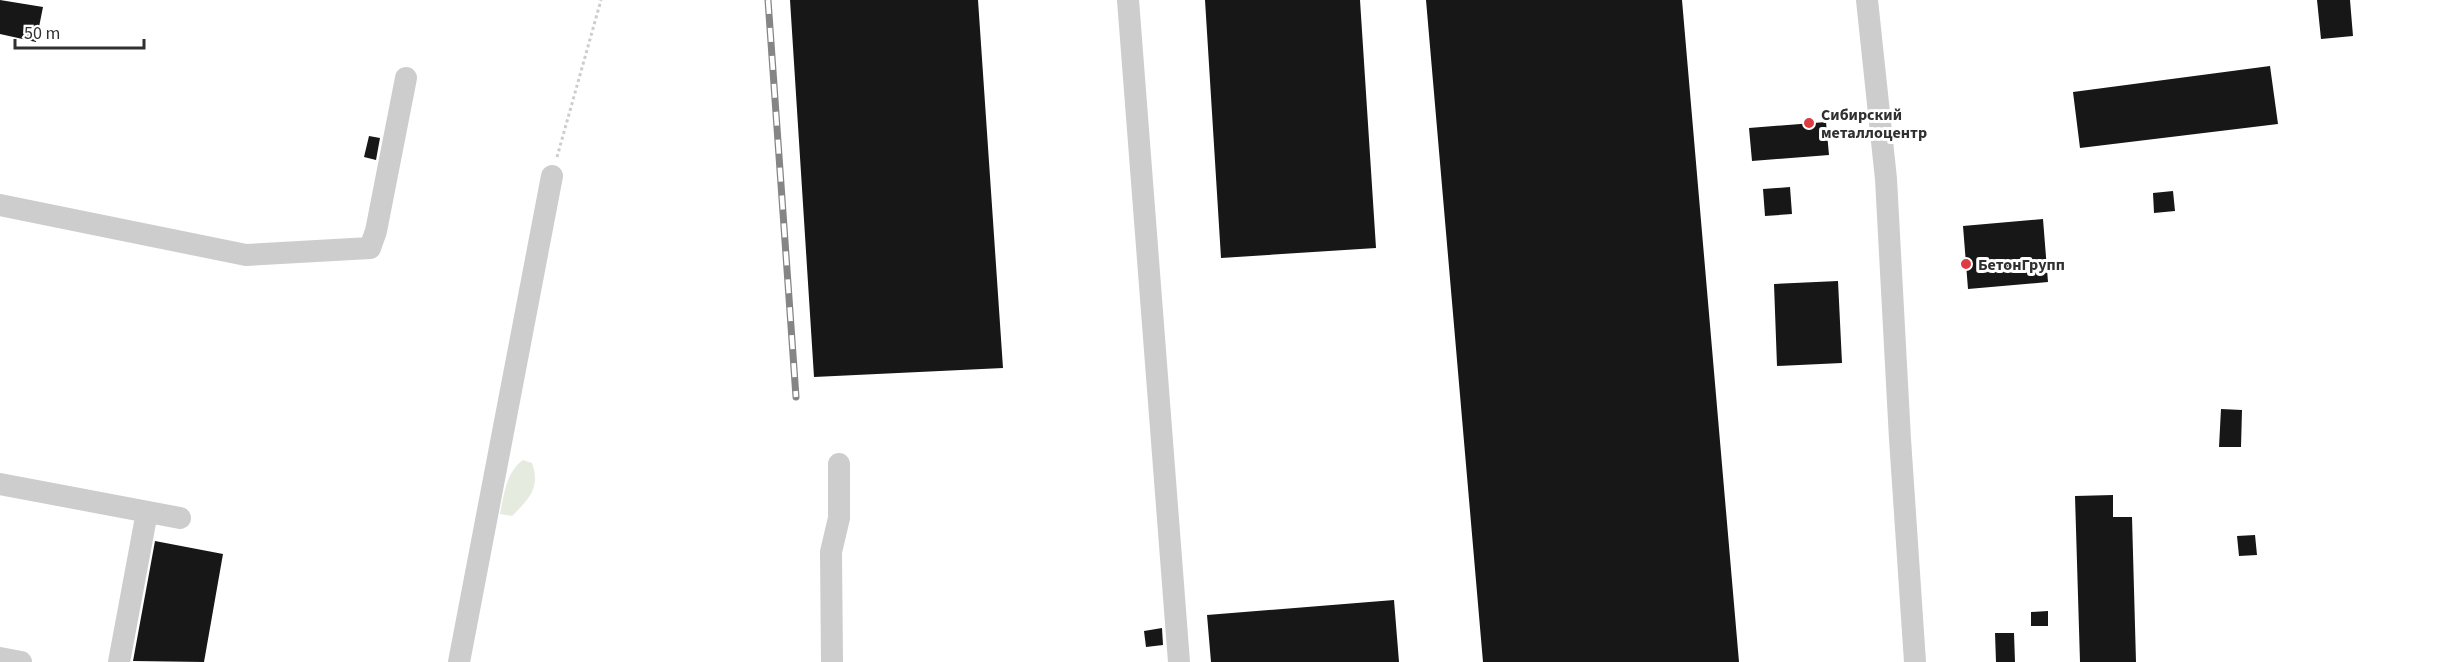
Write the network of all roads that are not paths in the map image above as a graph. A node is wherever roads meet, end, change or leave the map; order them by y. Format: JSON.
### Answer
{"nodes":[{"id":1,"x":1128,"y":0,"type":"edge"},
{"id":2,"x":1867,"y":0,"type":"edge"},
{"id":3,"x":406,"y":78,"type":"dead end"},
{"id":4,"x":552,"y":176,"type":"road end"},
{"id":5,"x":0,"y":205,"type":"edge"},
{"id":6,"x":839,"y":464,"type":"dead end"},
{"id":7,"x":0,"y":484,"type":"edge"},
{"id":8,"x":147,"y":512,"type":"junction"},
{"id":9,"x":180,"y":518,"type":"dead end"},
{"id":10,"x":0,"y":658,"type":"edge"},
{"id":11,"x":21,"y":662,"type":"edge"},
{"id":12,"x":119,"y":662,"type":"edge"},
{"id":13,"x":459,"y":662,"type":"edge"},
{"id":14,"x":832,"y":662,"type":"edge"},
{"id":15,"x":1179,"y":662,"type":"edge"},
{"id":16,"x":1915,"y":662,"type":"edge"}],
"edges":[{"from":1,"to":15,"type":"lane"},
{"from":2,"to":16,"type":"lane"},
{"from":3,"to":5,"type":"lane"},
{"from":4,"to":13,"type":"lane"},
{"from":6,"to":14,"type":"lane"},
{"from":7,"to":8,"type":"lane"},
{"from":8,"to":9,"type":"lane"},
{"from":8,"to":12,"type":"lane"},
{"from":10,"to":11,"type":"lane"}]}
